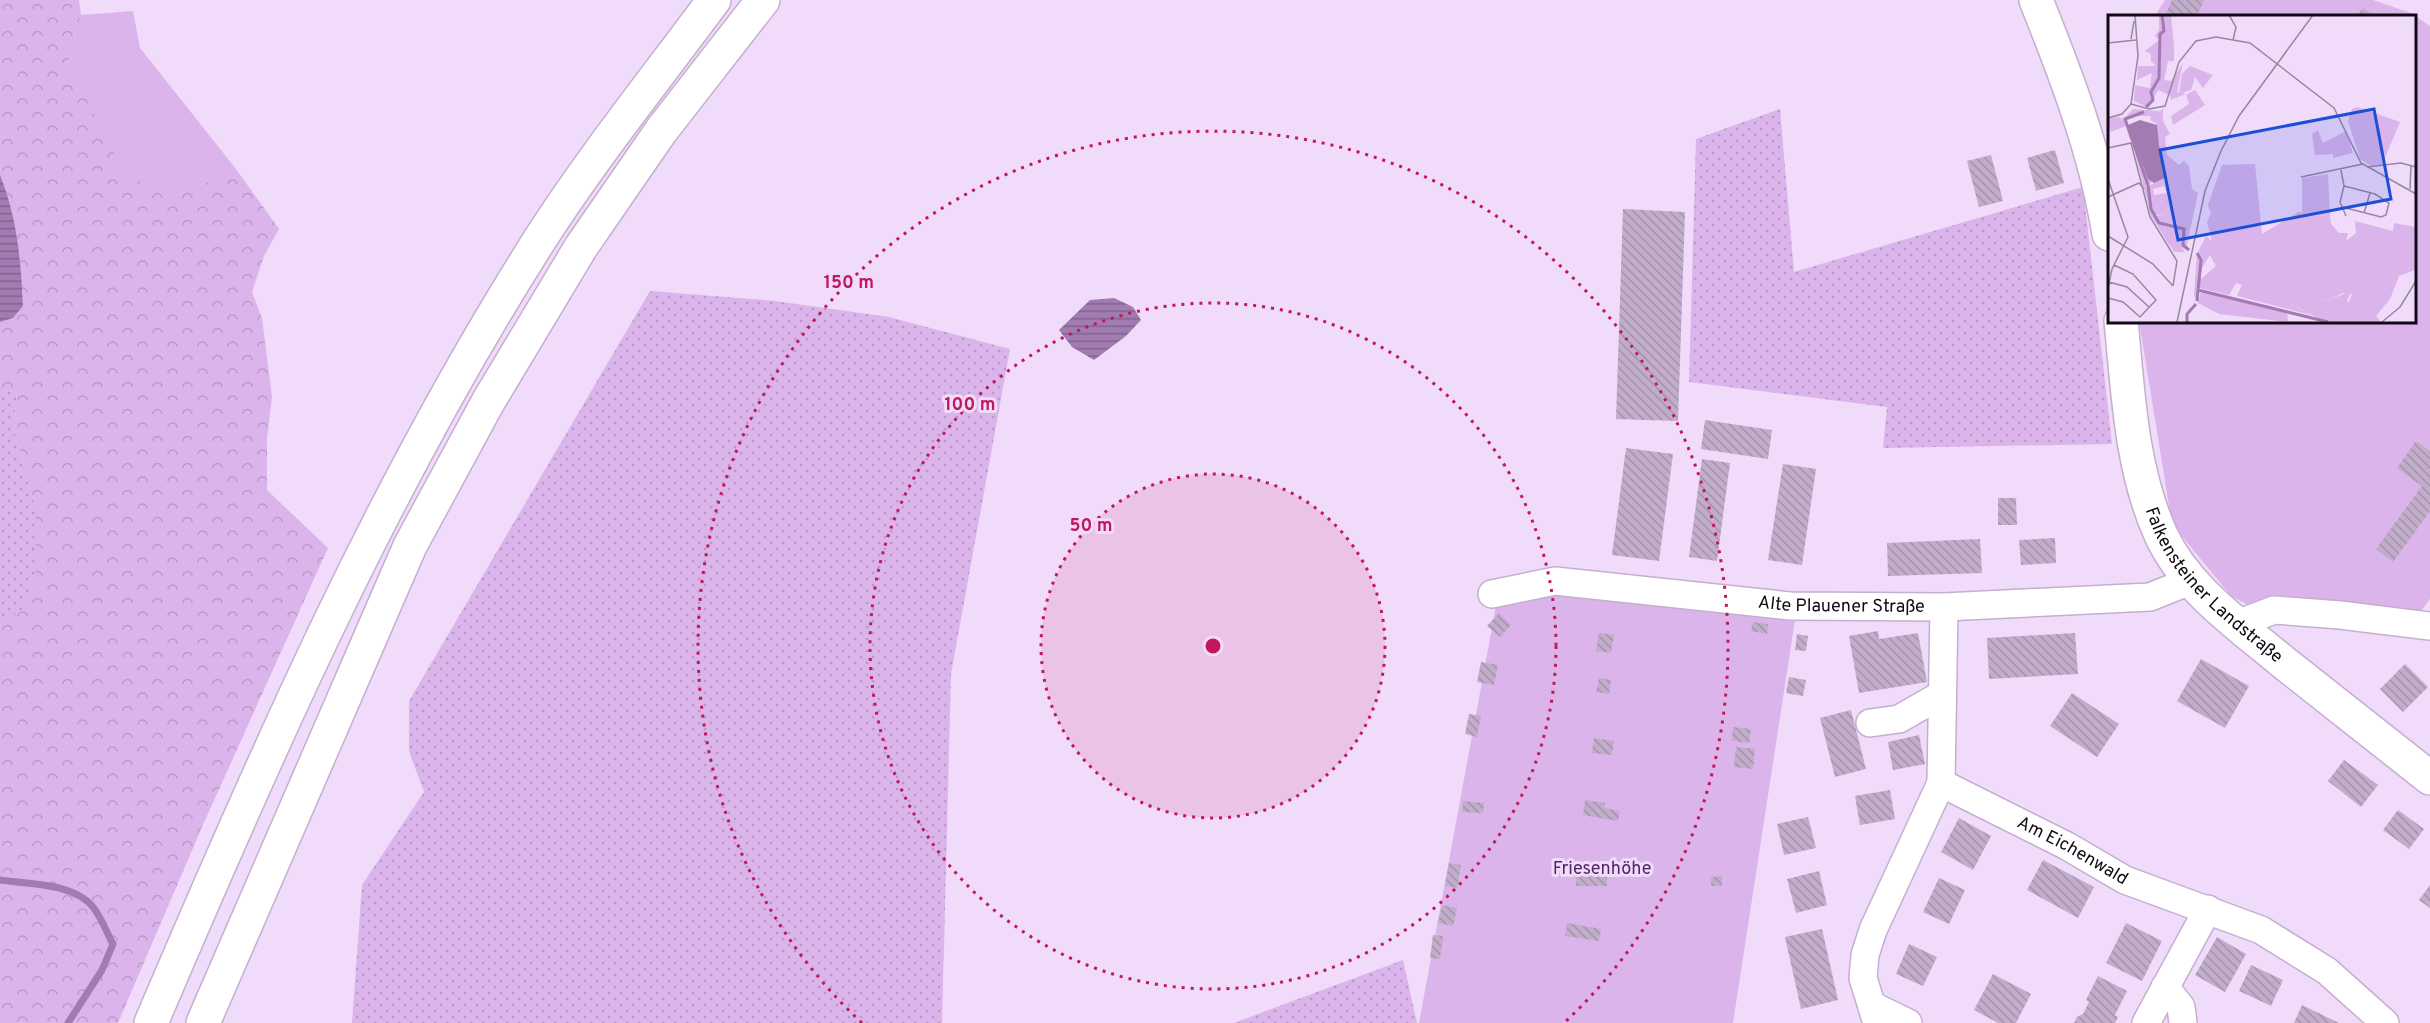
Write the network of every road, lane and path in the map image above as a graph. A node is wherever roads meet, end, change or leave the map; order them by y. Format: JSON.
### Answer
{"nodes":[{"id":1,"x":714,"y":0,"type":"edge"},
{"id":2,"x":763,"y":0,"type":"edge"},
{"id":3,"x":2036,"y":0,"type":"edge"},
{"id":4,"x":2108,"y":228,"type":"edge"},
{"id":5,"x":2121,"y":322,"type":"edge"},
{"id":6,"x":2190,"y":580,"type":"junction"},
{"id":7,"x":1492,"y":594,"type":"dead end"},
{"id":8,"x":1944,"y":607,"type":"junction"},
{"id":9,"x":2237,"y":624,"type":"junction"},
{"id":10,"x":2430,"y":626,"type":"edge"},
{"id":11,"x":1941,"y":695,"type":"junction"},
{"id":12,"x":1870,"y":723,"type":"dead end"},
{"id":13,"x":2430,"y":778,"type":"edge"},
{"id":14,"x":1941,"y":783,"type":"junction"},
{"id":15,"x":2208,"y":909,"type":"junction"},
{"id":16,"x":2165,"y":987,"type":"junction"},
{"id":17,"x":1875,"y":1014,"type":"edge"},
{"id":18,"x":151,"y":1023,"type":"edge"},
{"id":19,"x":203,"y":1023,"type":"edge"},
{"id":20,"x":1908,"y":1023,"type":"edge"},
{"id":21,"x":2146,"y":1023,"type":"edge"},
{"id":22,"x":2183,"y":1023,"type":"edge"},
{"id":23,"x":2385,"y":1023,"type":"edge"}],
"edges":[{"from":1,"to":18,"type":"main road"},
{"from":2,"to":19,"type":"main road"},
{"from":3,"to":4,"type":"main road"},
{"from":5,"to":6,"type":"main road","name":"Falkensteiner Landstraße"},
{"from":6,"to":8,"type":"street","name":"Alte Plauener Straße"},
{"from":6,"to":9,"type":"main road","name":"Falkensteiner Landstraße"},
{"from":7,"to":8,"type":"street","name":"Alte Plauener Straße"},
{"from":8,"to":11,"type":"street"},
{"from":9,"to":10,"type":"street"},
{"from":9,"to":13,"type":"main road","name":"Falkensteiner Landstraße"},
{"from":11,"to":12,"type":"street"},
{"from":11,"to":14,"type":"street"},
{"from":14,"to":15,"type":"street","name":"Am Eichenwald"},
{"from":14,"to":17,"type":"street"},
{"from":15,"to":16,"type":"street"},
{"from":15,"to":23,"type":"street","name":"Am Eichenwald"},
{"from":16,"to":21,"type":"street"},
{"from":16,"to":22,"type":"street"},
{"from":17,"to":20,"type":"street"}]}
